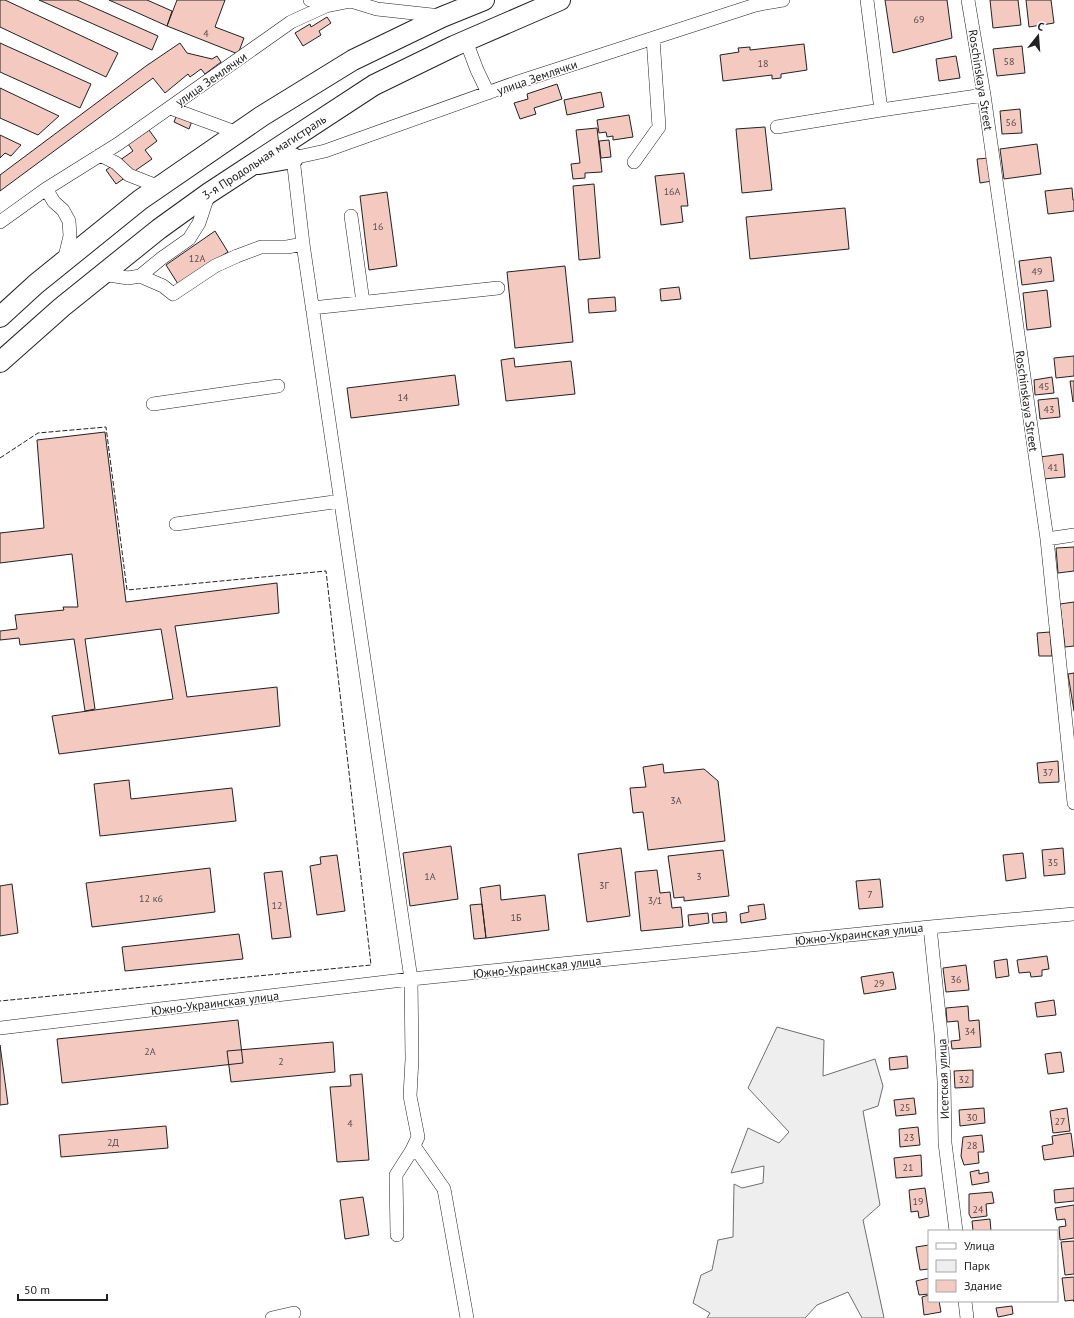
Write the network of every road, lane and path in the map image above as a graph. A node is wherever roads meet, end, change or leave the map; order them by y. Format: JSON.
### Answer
{"nodes":[{"id":1,"x":310,"y":0,"type":"edge"},
{"id":2,"x":484,"y":0,"type":"edge"},
{"id":3,"x":560,"y":0,"type":"edge"},
{"id":4,"x":783,"y":0,"type":"edge"},
{"id":5,"x":867,"y":0,"type":"edge"},
{"id":6,"x":968,"y":0,"type":"edge"},
{"id":7,"x":326,"y":6,"type":"junction"},
{"id":8,"x":442,"y":17,"type":"junction"},
{"id":9,"x":653,"y":38,"type":"junction"},
{"id":10,"x":466,"y":40,"type":"junction"},
{"id":11,"x":488,"y":93,"type":"junction"},
{"id":12,"x":984,"y":95,"type":"junction"},
{"id":13,"x":170,"y":108,"type":"junction"},
{"id":14,"x":881,"y":110,"type":"junction"},
{"id":15,"x":777,"y":127,"type":"dead end"},
{"id":16,"x":238,"y":133,"type":"junction"},
{"id":17,"x":100,"y":155,"type":"junction"},
{"id":18,"x":293,"y":158,"type":"junction"},
{"id":19,"x":634,"y":162,"type":"dead end"},
{"id":20,"x":249,"y":166,"type":"junction"},
{"id":21,"x":163,"y":185,"type":"junction"},
{"id":22,"x":46,"y":188,"type":"junction"},
{"id":23,"x":208,"y":193,"type":"junction"},
{"id":24,"x":351,"y":216,"type":"dead end"},
{"id":25,"x":0,"y":222,"type":"edge"},
{"id":26,"x":303,"y":244,"type":"junction"},
{"id":27,"x":64,"y":262,"type":"junction"},
{"id":28,"x":102,"y":274,"type":"junction"},
{"id":29,"x":140,"y":276,"type":"junction"},
{"id":30,"x":498,"y":288,"type":"dead end"},
{"id":31,"x":363,"y":302,"type":"junction"},
{"id":32,"x":312,"y":308,"type":"junction"},
{"id":33,"x":0,"y":317,"type":"edge"},
{"id":34,"x":0,"y":362,"type":"edge"},
{"id":35,"x":278,"y":386,"type":"dead end"},
{"id":36,"x":154,"y":404,"type":"dead end"},
{"id":37,"x":341,"y":501,"type":"junction"},
{"id":38,"x":176,"y":524,"type":"dead end"},
{"id":39,"x":1074,"y":535,"type":"edge"},
{"id":40,"x":1047,"y":539,"type":"junction"},
{"id":41,"x":1074,"y":803,"type":"edge"},
{"id":42,"x":1074,"y":914,"type":"edge"},
{"id":43,"x":930,"y":927,"type":"junction"},
{"id":44,"x":411,"y":979,"type":"junction"},
{"id":45,"x":0,"y":1028,"type":"edge"},
{"id":46,"x":414,"y":1146,"type":"junction"},
{"id":47,"x":956,"y":1230,"type":"edge"},
{"id":48,"x":397,"y":1235,"type":"dead end"},
{"id":49,"x":965,"y":1302,"type":"edge"},
{"id":50,"x":294,"y":1313,"type":"dead end"},
{"id":51,"x":272,"y":1318,"type":"edge"},
{"id":52,"x":467,"y":1318,"type":"edge"},
{"id":53,"x":967,"y":1318,"type":"edge"}],
"edges":[{"from":1,"to":7,"type":"street"},
{"from":2,"to":8,"type":"highway"},
{"from":3,"to":10,"type":"highway","name":"3-я Продольная магистраль"},
{"from":4,"to":9,"type":"street","name":"улица Землячки"},
{"from":5,"to":14,"type":"street"},
{"from":6,"to":12,"type":"street","name":"Roschinskaya Street"},
{"from":7,"to":8,"type":"street","name":"улица Землячки"},
{"from":7,"to":13,"type":"street","name":"улица Землячки"},
{"from":8,"to":16,"type":"highway"},
{"from":9,"to":11,"type":"street","name":"улица Землячки"},
{"from":9,"to":19,"type":"street"},
{"from":10,"to":11,"type":"street"},
{"from":10,"to":20,"type":"highway","name":"3-я Продольная магистраль"},
{"from":11,"to":18,"type":"street","name":"улица Землячки"},
{"from":12,"to":14,"type":"street"},
{"from":12,"to":40,"type":"street","name":"Roschinskaya Street"},
{"from":13,"to":16,"type":"street"},
{"from":13,"to":17,"type":"street","name":"улица Землячки"},
{"from":14,"to":15,"type":"street"},
{"from":16,"to":21,"type":"highway"},
{"from":17,"to":21,"type":"street"},
{"from":17,"to":22,"type":"street","name":"улица Землячки"},
{"from":18,"to":20,"type":"highway"},
{"from":18,"to":26,"type":"street"},
{"from":20,"to":23,"type":"highway","name":"3-я Продольная магистраль"},
{"from":21,"to":27,"type":"highway"},
{"from":22,"to":25,"type":"street","name":"улица Землячки"},
{"from":22,"to":27,"type":"street"},
{"from":23,"to":28,"type":"highway","name":"3-я Продольная магистраль"},
{"from":23,"to":29,"type":"street"},
{"from":24,"to":31,"type":"street"},
{"from":26,"to":29,"type":"street"},
{"from":26,"to":32,"type":"street"},
{"from":27,"to":33,"type":"highway"},
{"from":28,"to":29,"type":"street"},
{"from":28,"to":34,"type":"highway","name":"3-я Продольная магистраль"},
{"from":30,"to":31,"type":"street"},
{"from":31,"to":32,"type":"street"},
{"from":32,"to":37,"type":"street"},
{"from":35,"to":36,"type":"street"},
{"from":37,"to":38,"type":"street"},
{"from":37,"to":44,"type":"street"},
{"from":39,"to":40,"type":"street"},
{"from":40,"to":41,"type":"street","name":"Roschinskaya Street"},
{"from":42,"to":43,"type":"street","name":"Южно-Украинская улица"},
{"from":43,"to":44,"type":"street","name":"Южно-Украинская улица"},
{"from":43,"to":47,"type":"street","name":"Исетская улица"},
{"from":44,"to":45,"type":"street","name":"Южно-Украинская улица"},
{"from":44,"to":46,"type":"street"},
{"from":46,"to":48,"type":"street"},
{"from":46,"to":52,"type":"street"},
{"from":49,"to":53,"type":"street"},
{"from":50,"to":51,"type":"street"}]}
